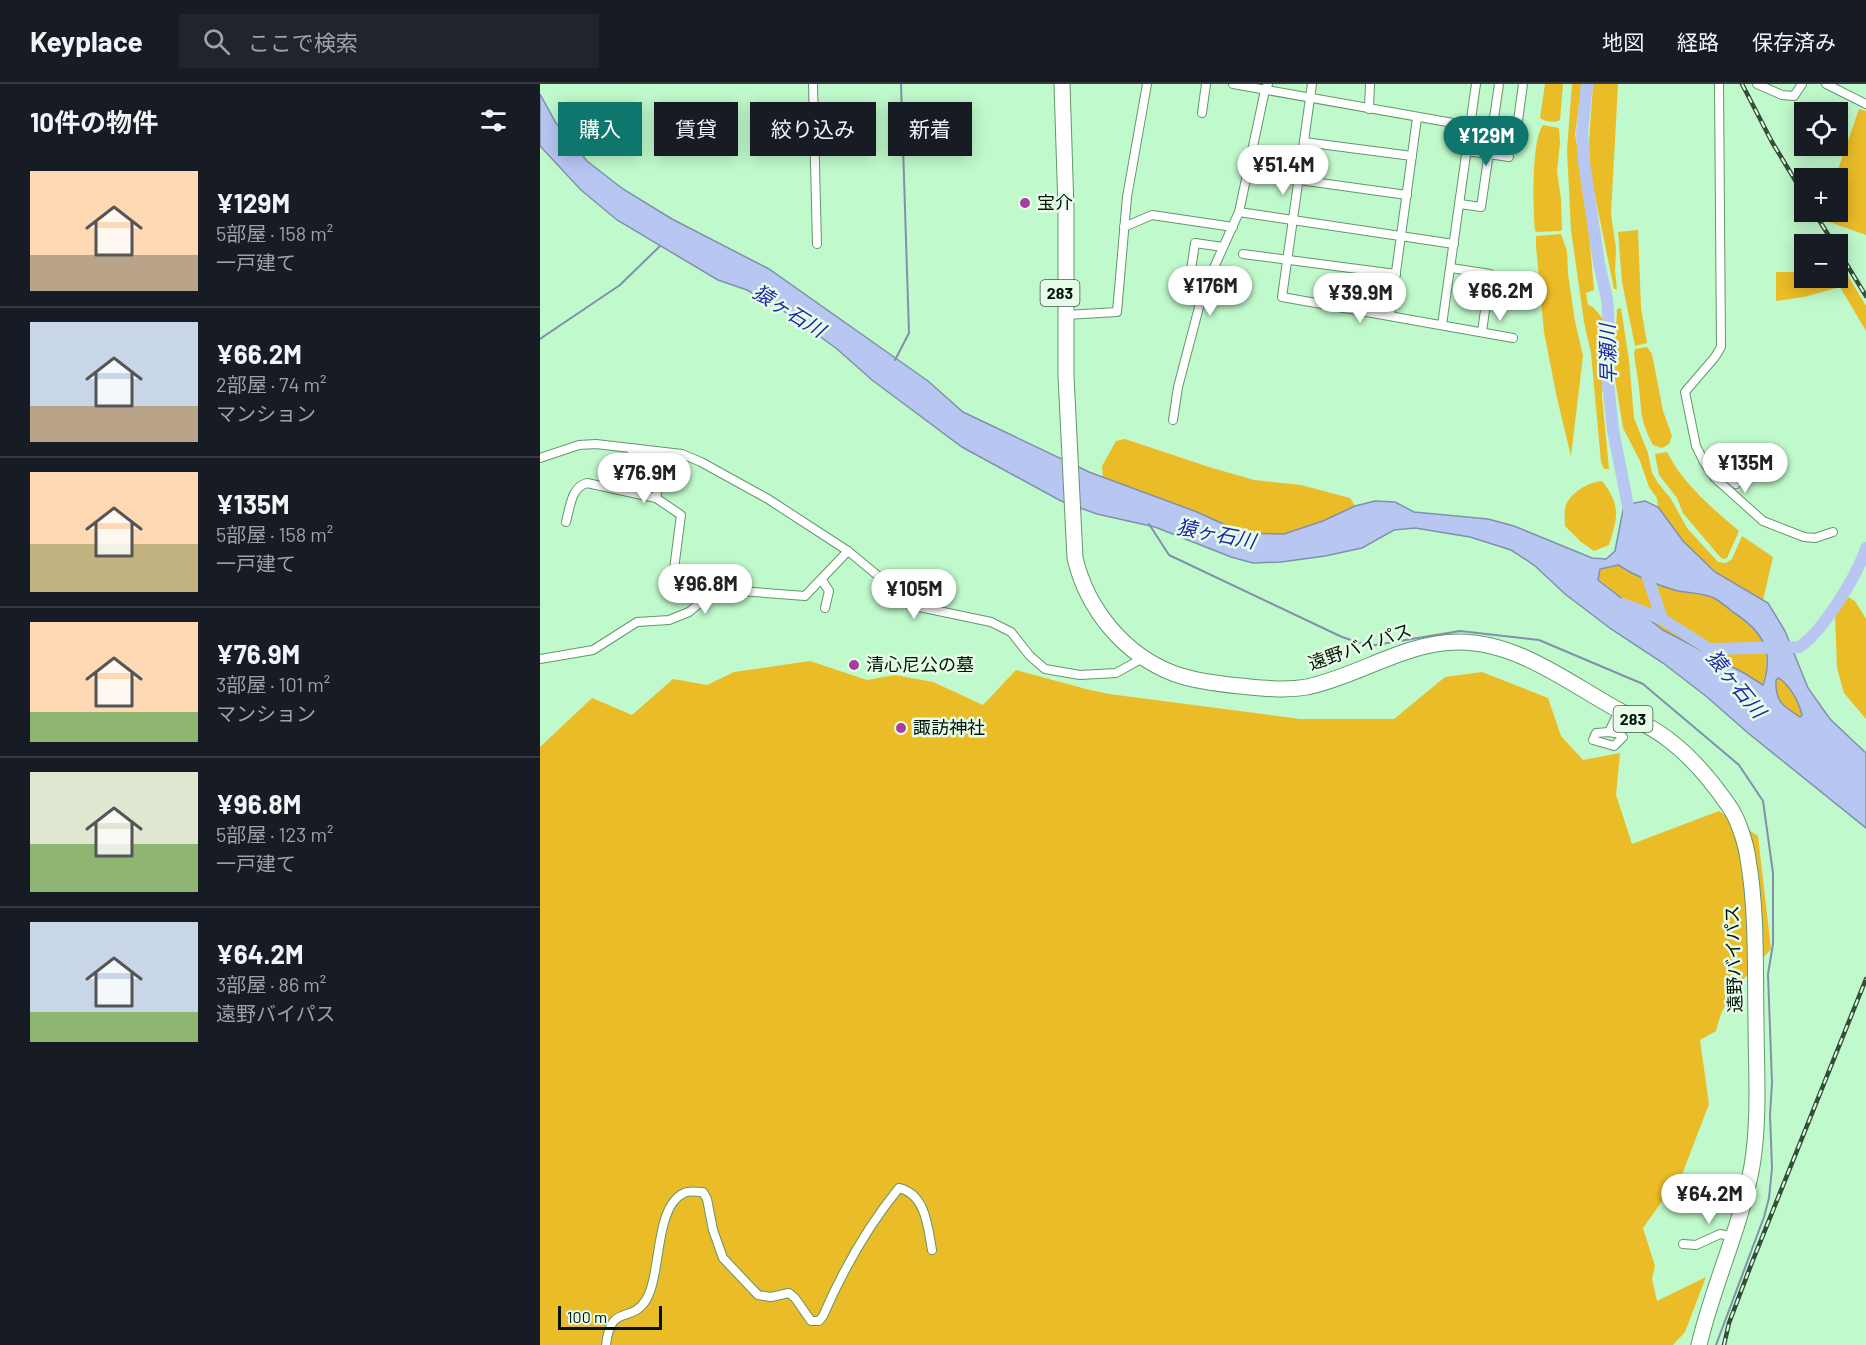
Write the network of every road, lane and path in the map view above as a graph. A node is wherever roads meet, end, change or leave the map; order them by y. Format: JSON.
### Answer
{"nodes":[{"id":1,"x":813,"y":84,"type":"edge"},
{"id":2,"x":1054,"y":84,"type":"edge"},
{"id":3,"x":1062,"y":84,"type":"edge"},
{"id":4,"x":1147,"y":84,"type":"edge"},
{"id":5,"x":1206,"y":84,"type":"edge"},
{"id":6,"x":1233,"y":84,"type":"edge"},
{"id":7,"x":1312,"y":84,"type":"edge"},
{"id":8,"x":1370,"y":84,"type":"edge"},
{"id":9,"x":1476,"y":84,"type":"edge"},
{"id":10,"x":1498,"y":84,"type":"edge"},
{"id":11,"x":1523,"y":84,"type":"edge"},
{"id":12,"x":1719,"y":84,"type":"edge"},
{"id":13,"x":1757,"y":84,"type":"edge"},
{"id":14,"x":1802,"y":84,"type":"edge"},
{"id":15,"x":1826,"y":84,"type":"edge"},
{"id":16,"x":1267,"y":87,"type":"edge"},
{"id":17,"x":1310,"y":98,"type":"junction"},
{"id":18,"x":1866,"y":104,"type":"edge"},
{"id":19,"x":1369,"y":109,"type":"junction"},
{"id":20,"x":1202,"y":113,"type":"dead end"},
{"id":21,"x":1417,"y":118,"type":"junction"},
{"id":22,"x":1470,"y":124,"type":"junction"},
{"id":23,"x":1493,"y":125,"type":"junction"},
{"id":24,"x":1304,"y":142,"type":"junction"},
{"id":25,"x":1467,"y":151,"type":"junction"},
{"id":26,"x":1489,"y":154,"type":"junction"},
{"id":27,"x":1412,"y":156,"type":"junction"},
{"id":28,"x":1509,"y":157,"type":"dead end"},
{"id":29,"x":1248,"y":173,"type":"junction"},
{"id":30,"x":1298,"y":180,"type":"junction"},
{"id":31,"x":1407,"y":195,"type":"junction"},
{"id":32,"x":1460,"y":204,"type":"junction"},
{"id":33,"x":1239,"y":212,"type":"junction"},
{"id":34,"x":1293,"y":220,"type":"junction"},
{"id":35,"x":1124,"y":227,"type":"junction"},
{"id":36,"x":1233,"y":227,"type":"junction"},
{"id":37,"x":1401,"y":236,"type":"junction"},
{"id":38,"x":817,"y":244,"type":"dead end"},
{"id":39,"x":1454,"y":244,"type":"junction"},
{"id":40,"x":1223,"y":247,"type":"junction"},
{"id":41,"x":1243,"y":254,"type":"dead end"},
{"id":42,"x":1287,"y":260,"type":"junction"},
{"id":43,"x":1451,"y":268,"type":"junction"},
{"id":44,"x":1396,"y":274,"type":"junction"},
{"id":45,"x":1205,"y":288,"type":"junction"},
{"id":46,"x":1066,"y":315,"type":"junction"},
{"id":47,"x":1390,"y":316,"type":"junction"},
{"id":48,"x":1442,"y":325,"type":"junction"},
{"id":49,"x":1482,"y":332,"type":"junction"},
{"id":50,"x":1513,"y":338,"type":"dead end"},
{"id":51,"x":1066,"y":376,"type":"junction"},
{"id":52,"x":1173,"y":420,"type":"dead end"},
{"id":53,"x":632,"y":448,"type":"junction"},
{"id":54,"x":540,"y":458,"type":"edge"},
{"id":55,"x":1755,"y":463,"type":"dead end"},
{"id":56,"x":1727,"y":477,"type":"dead end"},
{"id":57,"x":656,"y":498,"type":"junction"},
{"id":58,"x":566,"y":522,"type":"dead end"},
{"id":59,"x":1833,"y":532,"type":"dead end"},
{"id":60,"x":848,"y":551,"type":"junction"},
{"id":61,"x":674,"y":569,"type":"dead end"},
{"id":62,"x":822,"y":580,"type":"junction"},
{"id":63,"x":825,"y":608,"type":"dead end"},
{"id":64,"x":1143,"y":658,"type":"junction"},
{"id":65,"x":540,"y":659,"type":"edge"},
{"id":66,"x":1619,"y":711,"type":"junction"},
{"id":67,"x":1609,"y":732,"type":"dead end"},
{"id":68,"x":1731,"y":1236,"type":"junction"},
{"id":69,"x":1683,"y":1244,"type":"dead end"},
{"id":70,"x":932,"y":1250,"type":"dead end"},
{"id":71,"x":606,"y":1345,"type":"edge"},
{"id":72,"x":1699,"y":1345,"type":"edge"}],
"edges":[{"from":1,"to":38,"type":"street"},
{"from":2,"to":51,"type":"highway","name":"遠野バイパス","number":"283"},
{"from":3,"to":46,"type":"highway","name":"遠野バイパス","number":"283"},
{"from":4,"to":35,"type":"street"},
{"from":5,"to":20,"type":"street"},
{"from":6,"to":16,"type":"street"},
{"from":7,"to":17,"type":"street"},
{"from":8,"to":19,"type":"street"},
{"from":9,"to":22,"type":"street"},
{"from":10,"to":23,"type":"street"},
{"from":11,"to":23,"type":"street"},
{"from":12,"to":59,"type":"street"},
{"from":13,"to":14,"type":"street"},
{"from":15,"to":18,"type":"street"},
{"from":16,"to":17,"type":"street"},
{"from":16,"to":29,"type":"street"},
{"from":17,"to":19,"type":"street"},
{"from":17,"to":24,"type":"street"},
{"from":19,"to":21,"type":"street"},
{"from":21,"to":22,"type":"street"},
{"from":21,"to":27,"type":"street"},
{"from":22,"to":23,"type":"street"},
{"from":22,"to":25,"type":"street"},
{"from":23,"to":26,"type":"street"},
{"from":24,"to":27,"type":"street"},
{"from":24,"to":30,"type":"street"},
{"from":25,"to":26,"type":"street"},
{"from":25,"to":32,"type":"street"},
{"from":26,"to":28,"type":"street"},
{"from":26,"to":32,"type":"street"},
{"from":27,"to":31,"type":"street"},
{"from":29,"to":30,"type":"street"},
{"from":29,"to":33,"type":"street"},
{"from":30,"to":31,"type":"street"},
{"from":30,"to":34,"type":"street"},
{"from":31,"to":37,"type":"street"},
{"from":32,"to":39,"type":"street"},
{"from":33,"to":34,"type":"street"},
{"from":33,"to":36,"type":"street"},
{"from":34,"to":37,"type":"street"},
{"from":34,"to":42,"type":"street"},
{"from":35,"to":36,"type":"street"},
{"from":35,"to":46,"type":"street"},
{"from":36,"to":40,"type":"street"},
{"from":37,"to":39,"type":"street"},
{"from":37,"to":44,"type":"street"},
{"from":39,"to":43,"type":"street"},
{"from":40,"to":45,"type":"street"},
{"from":40,"to":45,"type":"street"},
{"from":41,"to":42,"type":"street"},
{"from":42,"to":44,"type":"street"},
{"from":42,"to":47,"type":"street"},
{"from":43,"to":48,"type":"street"},
{"from":43,"to":49,"type":"street"},
{"from":44,"to":47,"type":"street"},
{"from":45,"to":52,"type":"street"},
{"from":46,"to":51,"type":"highway","name":"遠野バイパス","number":"283"},
{"from":47,"to":48,"type":"street"},
{"from":48,"to":49,"type":"street"},
{"from":49,"to":50,"type":"street"},
{"from":51,"to":64,"type":"highway","name":"遠野バイパス","number":"283"},
{"from":53,"to":54,"type":"street"},
{"from":53,"to":57,"type":"street"},
{"from":53,"to":60,"type":"street"},
{"from":55,"to":56,"type":"street"},
{"from":57,"to":58,"type":"street"},
{"from":57,"to":61,"type":"street"},
{"from":60,"to":62,"type":"street"},
{"from":60,"to":64,"type":"street"},
{"from":62,"to":63,"type":"street"},
{"from":62,"to":65,"type":"street"},
{"from":64,"to":66,"type":"highway","name":"遠野バイパス","number":"283"},
{"from":66,"to":67,"type":"street"},
{"from":66,"to":68,"type":"highway","name":"遠野バイパス","number":"283"},
{"from":68,"to":69,"type":"street"},
{"from":68,"to":72,"type":"highway","name":"遠野バイパス","number":"283"},
{"from":70,"to":71,"type":"street"}]}
